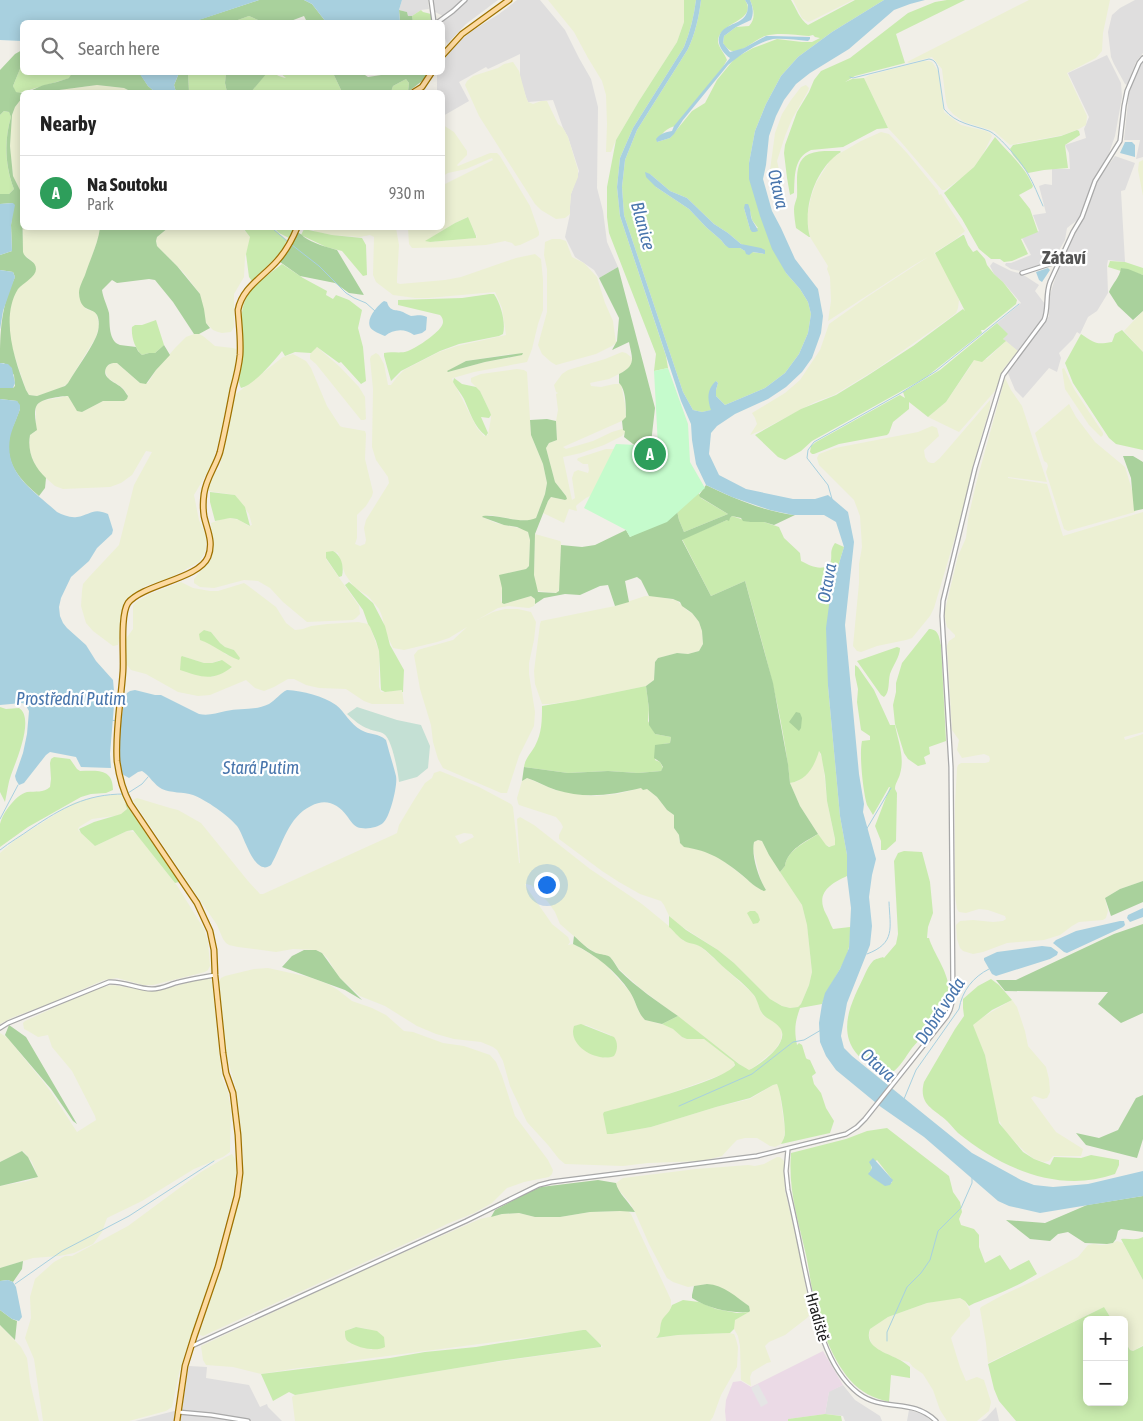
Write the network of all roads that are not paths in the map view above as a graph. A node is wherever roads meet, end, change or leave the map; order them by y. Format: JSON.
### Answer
{"nodes":[{"id":1,"x":431,"y":0,"type":"edge"},
{"id":2,"x":465,"y":0,"type":"edge"},
{"id":3,"x":509,"y":0,"type":"edge"},
{"id":4,"x":433,"y":13,"type":"junction"},
{"id":5,"x":444,"y":18,"type":"junction"},
{"id":6,"x":434,"y":20,"type":"edge"},
{"id":7,"x":441,"y":20,"type":"edge"},
{"id":8,"x":445,"y":50,"type":"edge"},
{"id":9,"x":1143,"y":58,"type":"edge"},
{"id":10,"x":430,"y":75,"type":"edge"},
{"id":11,"x":417,"y":90,"type":"edge"},
{"id":12,"x":296,"y":230,"type":"edge"},
{"id":13,"x":1060,"y":261,"type":"junction"},
{"id":14,"x":1022,"y":273,"type":"dead end"},
{"id":15,"x":215,"y":975,"type":"junction"},
{"id":16,"x":0,"y":1028,"type":"edge"},
{"id":17,"x":788,"y":1149,"type":"junction"},
{"id":18,"x":194,"y":1337,"type":"junction"},
{"id":19,"x":202,"y":1341,"type":"junction"},
{"id":20,"x":191,"y":1346,"type":"junction"},
{"id":21,"x":178,"y":1412,"type":"junction"},
{"id":22,"x":177,"y":1421,"type":"edge"},
{"id":23,"x":248,"y":1421,"type":"edge"},
{"id":24,"x":936,"y":1421,"type":"edge"}],
"edges":[{"from":1,"to":4,"type":"street"},
{"from":2,"to":5,"type":"street"},
{"from":3,"to":8,"type":"main road"},
{"from":4,"to":5,"type":"street"},
{"from":4,"to":6,"type":"street"},
{"from":5,"to":7,"type":"street"},
{"from":9,"to":13,"type":"street"},
{"from":10,"to":11,"type":"main road"},
{"from":12,"to":15,"type":"main road"},
{"from":13,"to":14,"type":"street"},
{"from":13,"to":17,"type":"street"},
{"from":15,"to":16,"type":"street"},
{"from":15,"to":18,"type":"main road"},
{"from":17,"to":19,"type":"street"},
{"from":17,"to":24,"type":"street","name":"Hradiště"},
{"from":18,"to":19,"type":"street"},
{"from":18,"to":20,"type":"main road"},
{"from":19,"to":20,"type":"street"},
{"from":20,"to":21,"type":"main road"},
{"from":21,"to":22,"type":"main road"},
{"from":21,"to":23,"type":"street"}]}
